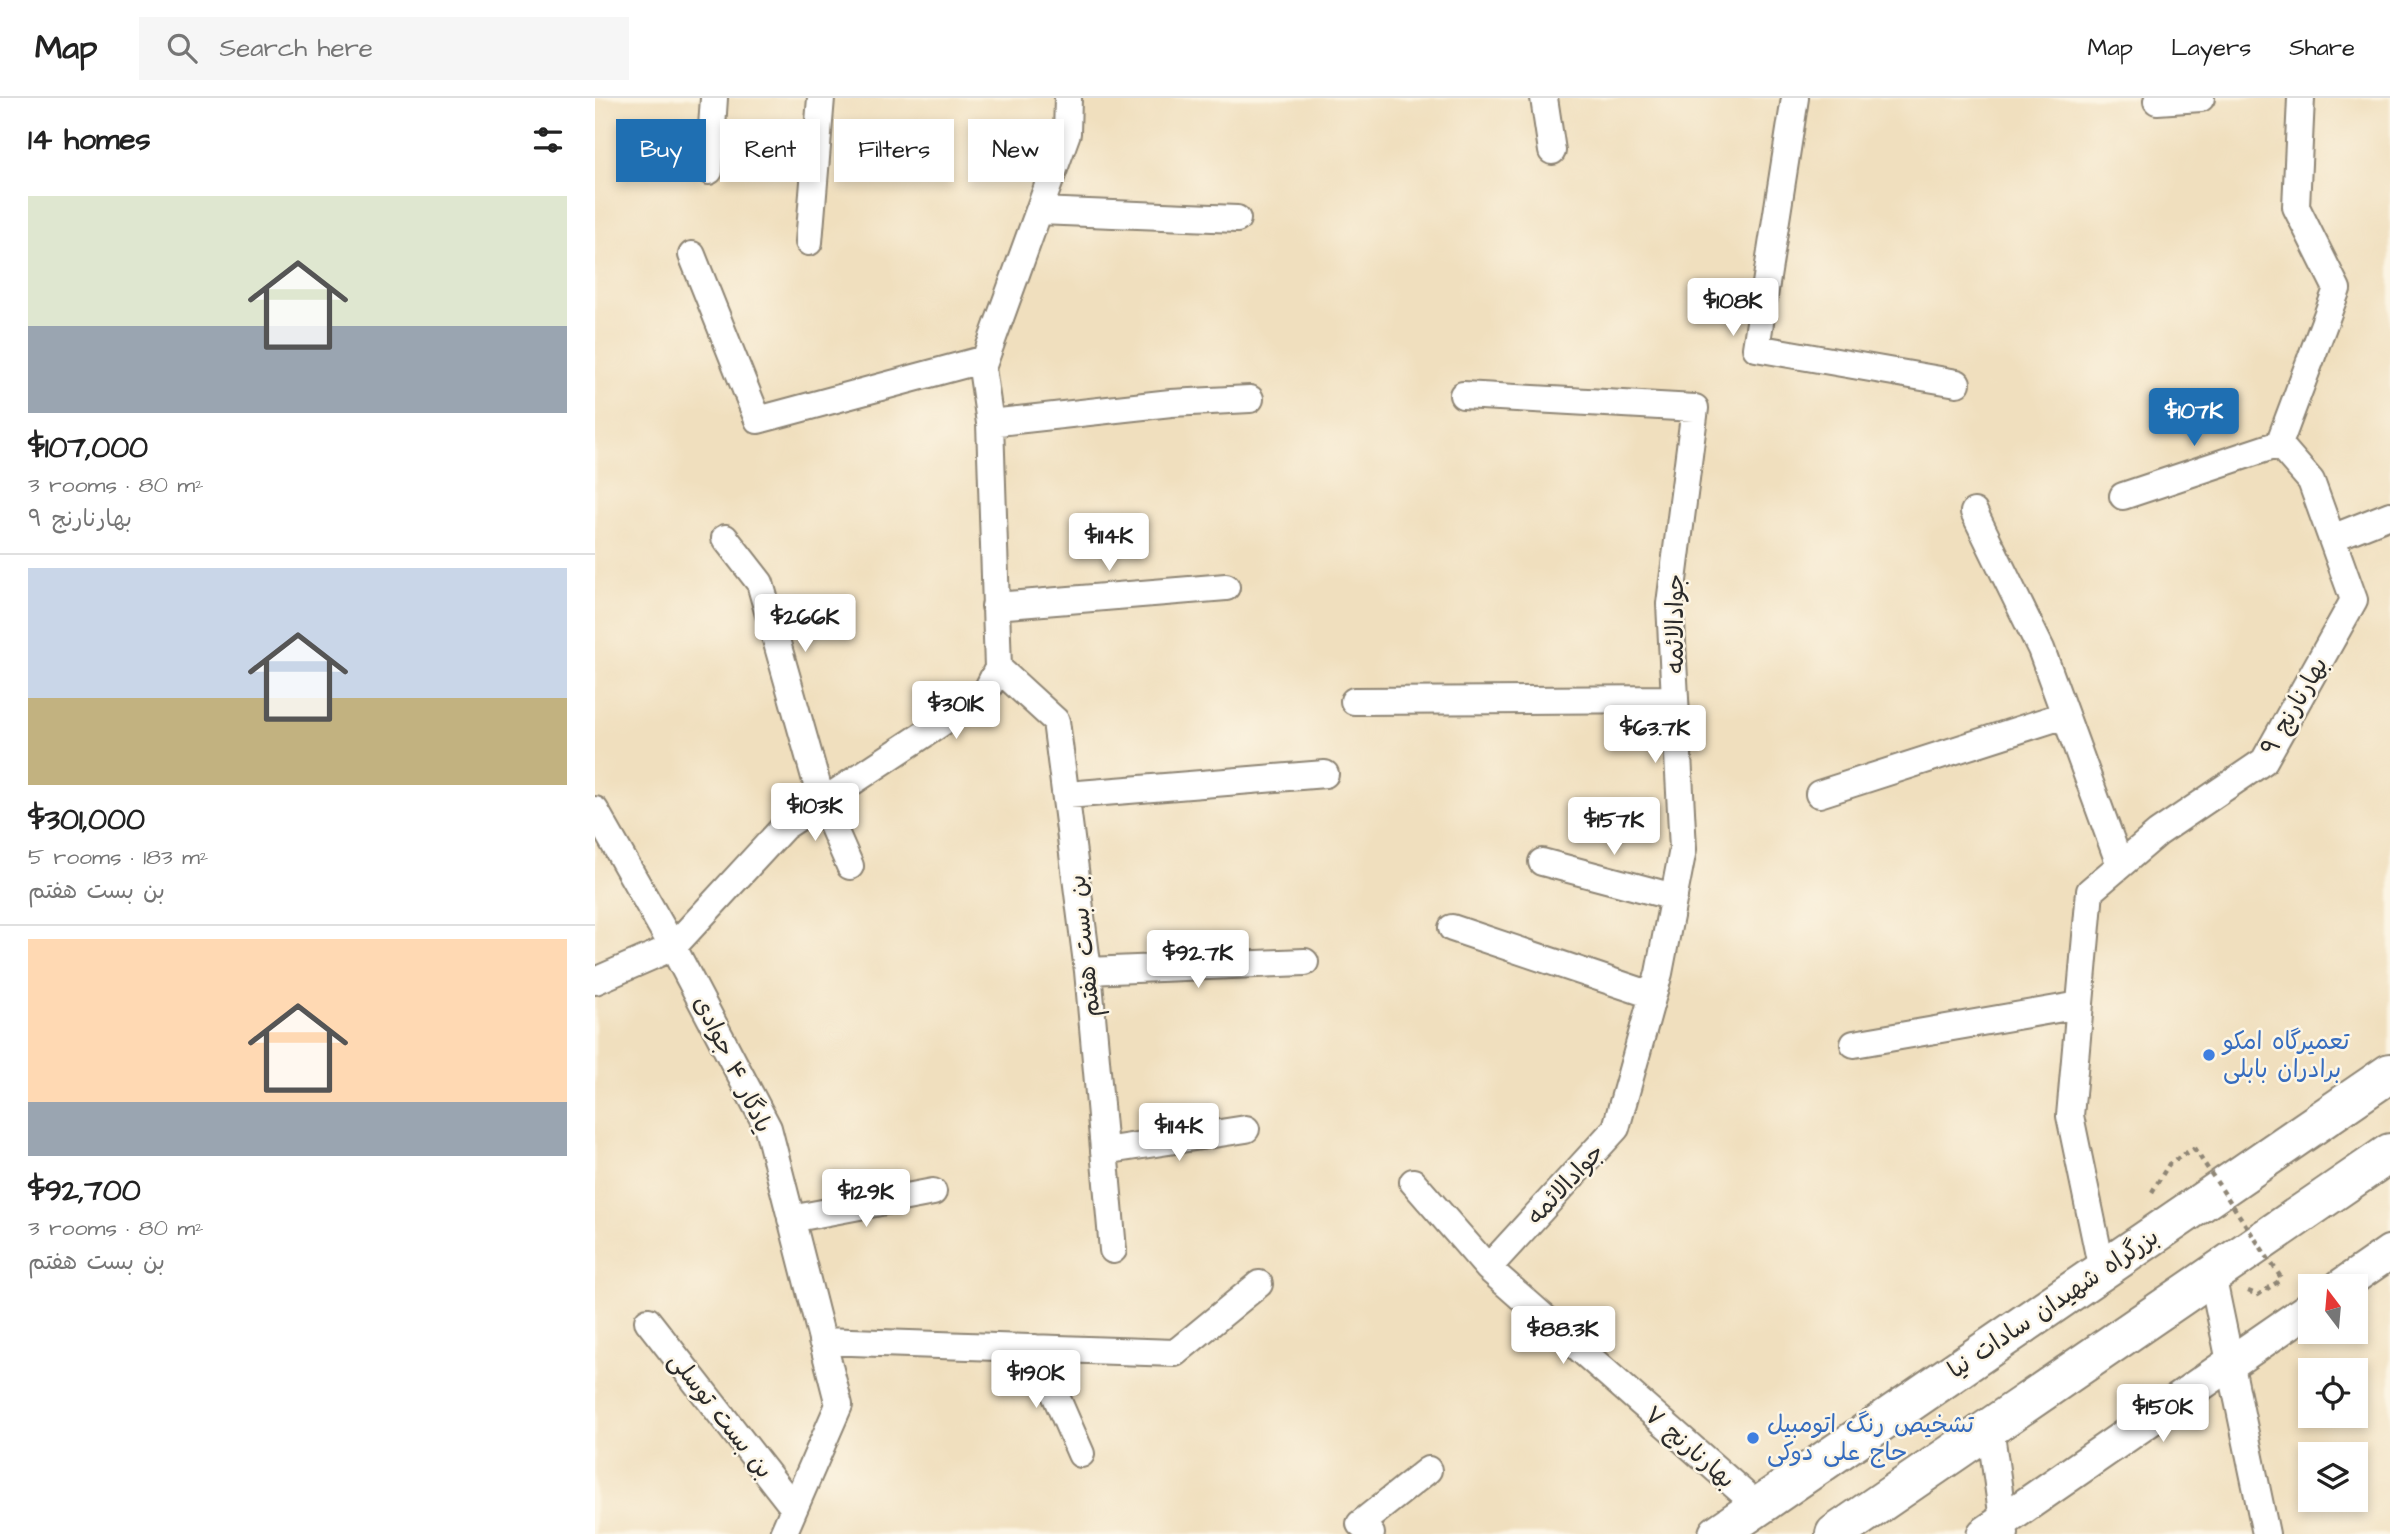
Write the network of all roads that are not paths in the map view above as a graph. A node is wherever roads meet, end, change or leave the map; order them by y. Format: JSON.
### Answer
{"nodes":[{"id":1,"x":714,"y":98,"type":"edge"},
{"id":2,"x":821,"y":98,"type":"edge"},
{"id":3,"x":1068,"y":98,"type":"edge"},
{"id":4,"x":1544,"y":98,"type":"edge"},
{"id":5,"x":1795,"y":98,"type":"edge"},
{"id":6,"x":2201,"y":98,"type":"edge"},
{"id":7,"x":2301,"y":98,"type":"edge"},
{"id":8,"x":2157,"y":101,"type":"dead end"},
{"id":9,"x":1552,"y":151,"type":"dead end"},
{"id":10,"x":709,"y":171,"type":"dead end"},
{"id":11,"x":1039,"y":211,"type":"junction"},
{"id":12,"x":1237,"y":219,"type":"dead end"},
{"id":13,"x":809,"y":242,"type":"dead end"},
{"id":14,"x":692,"y":255,"type":"dead end"},
{"id":15,"x":985,"y":359,"type":"junction"},
{"id":16,"x":1957,"y":383,"type":"dead end"},
{"id":17,"x":1463,"y":396,"type":"dead end"},
{"id":18,"x":1249,"y":399,"type":"dead end"},
{"id":19,"x":990,"y":423,"type":"junction"},
{"id":20,"x":2279,"y":444,"type":"junction"},
{"id":21,"x":2123,"y":496,"type":"dead end"},
{"id":22,"x":1973,"y":512,"type":"dead end"},
{"id":23,"x":2390,"y":514,"type":"edge"},
{"id":24,"x":725,"y":538,"type":"dead end"},
{"id":25,"x":2332,"y":538,"type":"junction"},
{"id":26,"x":1226,"y":587,"type":"dead end"},
{"id":27,"x":995,"y":606,"type":"junction"},
{"id":28,"x":997,"y":668,"type":"junction"},
{"id":29,"x":1675,"y":699,"type":"junction"},
{"id":30,"x":1354,"y":701,"type":"dead end"},
{"id":31,"x":2065,"y":715,"type":"junction"},
{"id":32,"x":1325,"y":774,"type":"dead end"},
{"id":33,"x":1819,"y":794,"type":"dead end"},
{"id":34,"x":1067,"y":795,"type":"junction"},
{"id":35,"x":822,"y":802,"type":"junction"},
{"id":36,"x":595,"y":810,"type":"edge"},
{"id":37,"x":1542,"y":862,"type":"dead end"},
{"id":38,"x":2120,"y":865,"type":"junction"},
{"id":39,"x":850,"y":866,"type":"dead end"},
{"id":40,"x":1674,"y":897,"type":"junction"},
{"id":41,"x":1452,"y":928,"type":"dead end"},
{"id":42,"x":673,"y":947,"type":"junction"},
{"id":43,"x":1305,"y":962,"type":"dead end"},
{"id":44,"x":1088,"y":971,"type":"junction"},
{"id":45,"x":595,"y":981,"type":"edge"},
{"id":46,"x":1652,"y":995,"type":"junction"},
{"id":47,"x":2080,"y":1005,"type":"junction"},
{"id":48,"x":1854,"y":1044,"type":"dead end"},
{"id":49,"x":2390,"y":1073,"type":"edge"},
{"id":50,"x":1246,"y":1129,"type":"dead end"},
{"id":51,"x":1104,"y":1151,"type":"junction"},
{"id":52,"x":2390,"y":1153,"type":"edge"},
{"id":53,"x":1413,"y":1182,"type":"dead end"},
{"id":54,"x":933,"y":1192,"type":"dead end"},
{"id":55,"x":791,"y":1219,"type":"junction"},
{"id":56,"x":1113,"y":1250,"type":"dead end"},
{"id":57,"x":2390,"y":1252,"type":"edge"},
{"id":58,"x":1488,"y":1268,"type":"junction"},
{"id":59,"x":2102,"y":1269,"type":"junction"},
{"id":60,"x":2358,"y":1274,"type":"edge"},
{"id":61,"x":2212,"y":1275,"type":"junction"},
{"id":62,"x":1259,"y":1284,"type":"dead end"},
{"id":63,"x":2298,"y":1317,"type":"edge"},
{"id":64,"x":648,"y":1321,"type":"dead end"},
{"id":65,"x":823,"y":1341,"type":"junction"},
{"id":66,"x":1035,"y":1348,"type":"junction"},
{"id":67,"x":2231,"y":1364,"type":"junction"},
{"id":68,"x":1990,"y":1427,"type":"junction"},
{"id":69,"x":1081,"y":1454,"type":"dead end"},
{"id":70,"x":1428,"y":1470,"type":"dead end"},
{"id":71,"x":1758,"y":1506,"type":"junction"},
{"id":72,"x":795,"y":1508,"type":"junction"},
{"id":73,"x":1997,"y":1529,"type":"edge"},
{"id":74,"x":783,"y":1534,"type":"edge"},
{"id":75,"x":1371,"y":1534,"type":"edge"},
{"id":76,"x":1719,"y":1534,"type":"edge"},
{"id":77,"x":1836,"y":1534,"type":"edge"},
{"id":78,"x":2266,"y":1534,"type":"edge"}],
"edges":[{"from":1,"to":10,"type":"street"},
{"from":2,"to":13,"type":"street"},
{"from":3,"to":11,"type":"street"},
{"from":4,"to":9,"type":"street"},
{"from":5,"to":16,"type":"street"},
{"from":6,"to":8,"type":"street"},
{"from":7,"to":20,"type":"street"},
{"from":11,"to":12,"type":"street"},
{"from":11,"to":15,"type":"street"},
{"from":14,"to":15,"type":"street"},
{"from":15,"to":19,"type":"street"},
{"from":17,"to":29,"type":"street","name":"جوادالائمه"},
{"from":18,"to":19,"type":"street"},
{"from":19,"to":27,"type":"street"},
{"from":20,"to":21,"type":"street"},
{"from":20,"to":25,"type":"street","name":"بهارنارنج ۹"},
{"from":22,"to":31,"type":"street"},
{"from":23,"to":25,"type":"street"},
{"from":24,"to":35,"type":"street"},
{"from":25,"to":38,"type":"street","name":"بهارنارنج ۹"},
{"from":26,"to":27,"type":"street"},
{"from":27,"to":28,"type":"street"},
{"from":28,"to":34,"type":"street","name":"بن بست هفتم"},
{"from":28,"to":35,"type":"street"},
{"from":29,"to":30,"type":"street"},
{"from":29,"to":40,"type":"street","name":"جوادالائمه"},
{"from":31,"to":33,"type":"street"},
{"from":31,"to":38,"type":"street"},
{"from":32,"to":34,"type":"street"},
{"from":34,"to":44,"type":"street","name":"بن بست هفتم"},
{"from":35,"to":39,"type":"street"},
{"from":35,"to":42,"type":"street"},
{"from":36,"to":42,"type":"street","name":"یادگار ۴ جوادی"},
{"from":37,"to":40,"type":"street"},
{"from":38,"to":47,"type":"street","name":"بهارنارنج ۹"},
{"from":40,"to":46,"type":"street","name":"جوادالائمه"},
{"from":41,"to":46,"type":"street"},
{"from":42,"to":45,"type":"street"},
{"from":42,"to":55,"type":"street","name":"یادگار ۴ جوادی"},
{"from":43,"to":44,"type":"street"},
{"from":44,"to":51,"type":"street","name":"بن بست هفتم"},
{"from":46,"to":58,"type":"street","name":"جوادالائمه"},
{"from":47,"to":48,"type":"street"},
{"from":47,"to":59,"type":"street","name":"بهارنارنج ۹"},
{"from":49,"to":59,"type":"highway","name":"بزرگراه شهیدان سادات نیا"},
{"from":50,"to":51,"type":"street"},
{"from":51,"to":56,"type":"street","name":"بن بست هفتم"},
{"from":52,"to":61,"type":"highway"},
{"from":53,"to":58,"type":"street","name":"بهارنارنج ۷"},
{"from":54,"to":55,"type":"street"},
{"from":55,"to":65,"type":"street","name":"یادگار ۴ جوادی"},
{"from":57,"to":60,"type":"street"},
{"from":58,"to":71,"type":"street","name":"بهارنارنج ۷"},
{"from":59,"to":71,"type":"highway","name":"بزرگراه شهیدان سادات نیا"},
{"from":61,"to":67,"type":"street"},
{"from":61,"to":68,"type":"highway"},
{"from":62,"to":66,"type":"street"},
{"from":63,"to":67,"type":"street"},
{"from":64,"to":72,"type":"street","name":"بن بست توسلی"},
{"from":65,"to":66,"type":"street"},
{"from":65,"to":72,"type":"street","name":"یادگار ۴ جوادی"},
{"from":66,"to":69,"type":"street"},
{"from":67,"to":73,"type":"street"},
{"from":67,"to":78,"type":"street"},
{"from":68,"to":73,"type":"street"},
{"from":68,"to":77,"type":"highway"},
{"from":70,"to":75,"type":"street"},
{"from":71,"to":76,"type":"highway","name":"بزرگراه شهیدان سادات نیا"},
{"from":72,"to":74,"type":"street","name":"یادگار ۴ جوادی"}]}
